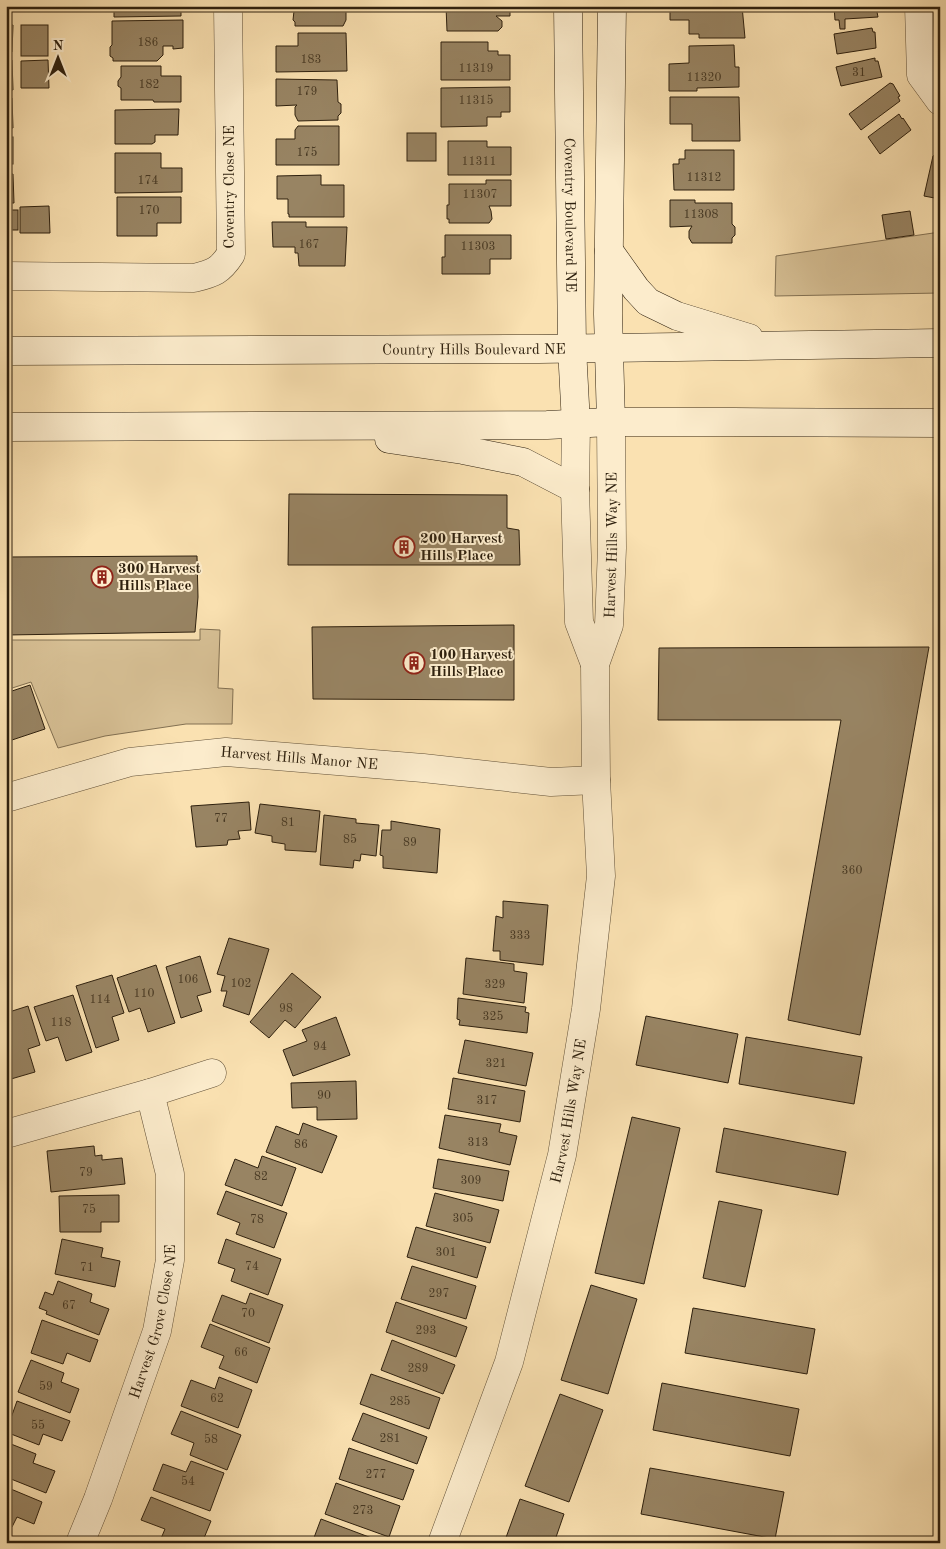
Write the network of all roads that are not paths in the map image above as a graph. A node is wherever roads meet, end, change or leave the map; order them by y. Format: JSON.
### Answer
{"nodes":[{"id":1,"x":228,"y":6,"type":"edge"},
{"id":2,"x":568,"y":6,"type":"edge"},
{"id":3,"x":612,"y":6,"type":"edge"},
{"id":4,"x":919,"y":6,"type":"edge"},
{"id":5,"x":940,"y":101,"type":"edge"},
{"id":6,"x":609,"y":251,"type":"junction"},
{"id":7,"x":6,"y":276,"type":"edge"},
{"id":8,"x":940,"y":343,"type":"edge"},
{"id":9,"x":774,"y":346,"type":"junction"},
{"id":10,"x":608,"y":347,"type":"junction"},
{"id":11,"x":572,"y":348,"type":"junction"},
{"id":12,"x":6,"y":351,"type":"edge"},
{"id":13,"x":611,"y":422,"type":"junction"},
{"id":14,"x":940,"y":423,"type":"edge"},
{"id":15,"x":576,"y":424,"type":"junction"},
{"id":16,"x":296,"y":426,"type":"junction"},
{"id":17,"x":6,"y":427,"type":"edge"},
{"id":18,"x":575,"y":489,"type":"junction"},
{"id":19,"x":595,"y":664,"type":"junction"},
{"id":20,"x":596,"y":780,"type":"junction"},
{"id":21,"x":6,"y":798,"type":"edge"},
{"id":22,"x":212,"y":1073,"type":"dead end"},
{"id":23,"x":150,"y":1093,"type":"junction"},
{"id":24,"x":6,"y":1134,"type":"edge"},
{"id":25,"x":80,"y":1543,"type":"edge"},
{"id":26,"x":442,"y":1543,"type":"edge"}],
"edges":[{"from":1,"to":7,"type":"street","name":"Coventry Close NE"},
{"from":2,"to":11,"type":"street","name":"Coventry Boulevard NE"},
{"from":3,"to":6,"type":"street"},
{"from":4,"to":5,"type":"street"},
{"from":6,"to":9,"type":"street"},
{"from":6,"to":10,"type":"street"},
{"from":8,"to":9,"type":"street","name":"Country Hills Boulevard NE"},
{"from":9,"to":10,"type":"street","name":"Country Hills Boulevard NE"},
{"from":10,"to":11,"type":"street","name":"Country Hills Boulevard NE"},
{"from":10,"to":13,"type":"street"},
{"from":11,"to":12,"type":"street","name":"Country Hills Boulevard NE"},
{"from":11,"to":15,"type":"street","name":"Coventry Boulevard NE"},
{"from":13,"to":14,"type":"street"},
{"from":13,"to":15,"type":"street"},
{"from":13,"to":19,"type":"street","name":"Harvest Hills Way NE"},
{"from":15,"to":16,"type":"street"},
{"from":15,"to":18,"type":"street","name":"Harvest Hills Way NE"},
{"from":16,"to":17,"type":"street"},
{"from":16,"to":18,"type":"street"},
{"from":18,"to":19,"type":"street","name":"Harvest Hills Way NE"},
{"from":19,"to":20,"type":"street","name":"Harvest Hills Way NE"},
{"from":20,"to":21,"type":"street","name":"Harvest Hills Manor NE"},
{"from":20,"to":26,"type":"street","name":"Harvest Hills Way NE"},
{"from":22,"to":23,"type":"street"},
{"from":23,"to":24,"type":"street"},
{"from":23,"to":25,"type":"street","name":"Harvest Grove Close NE"}]}
